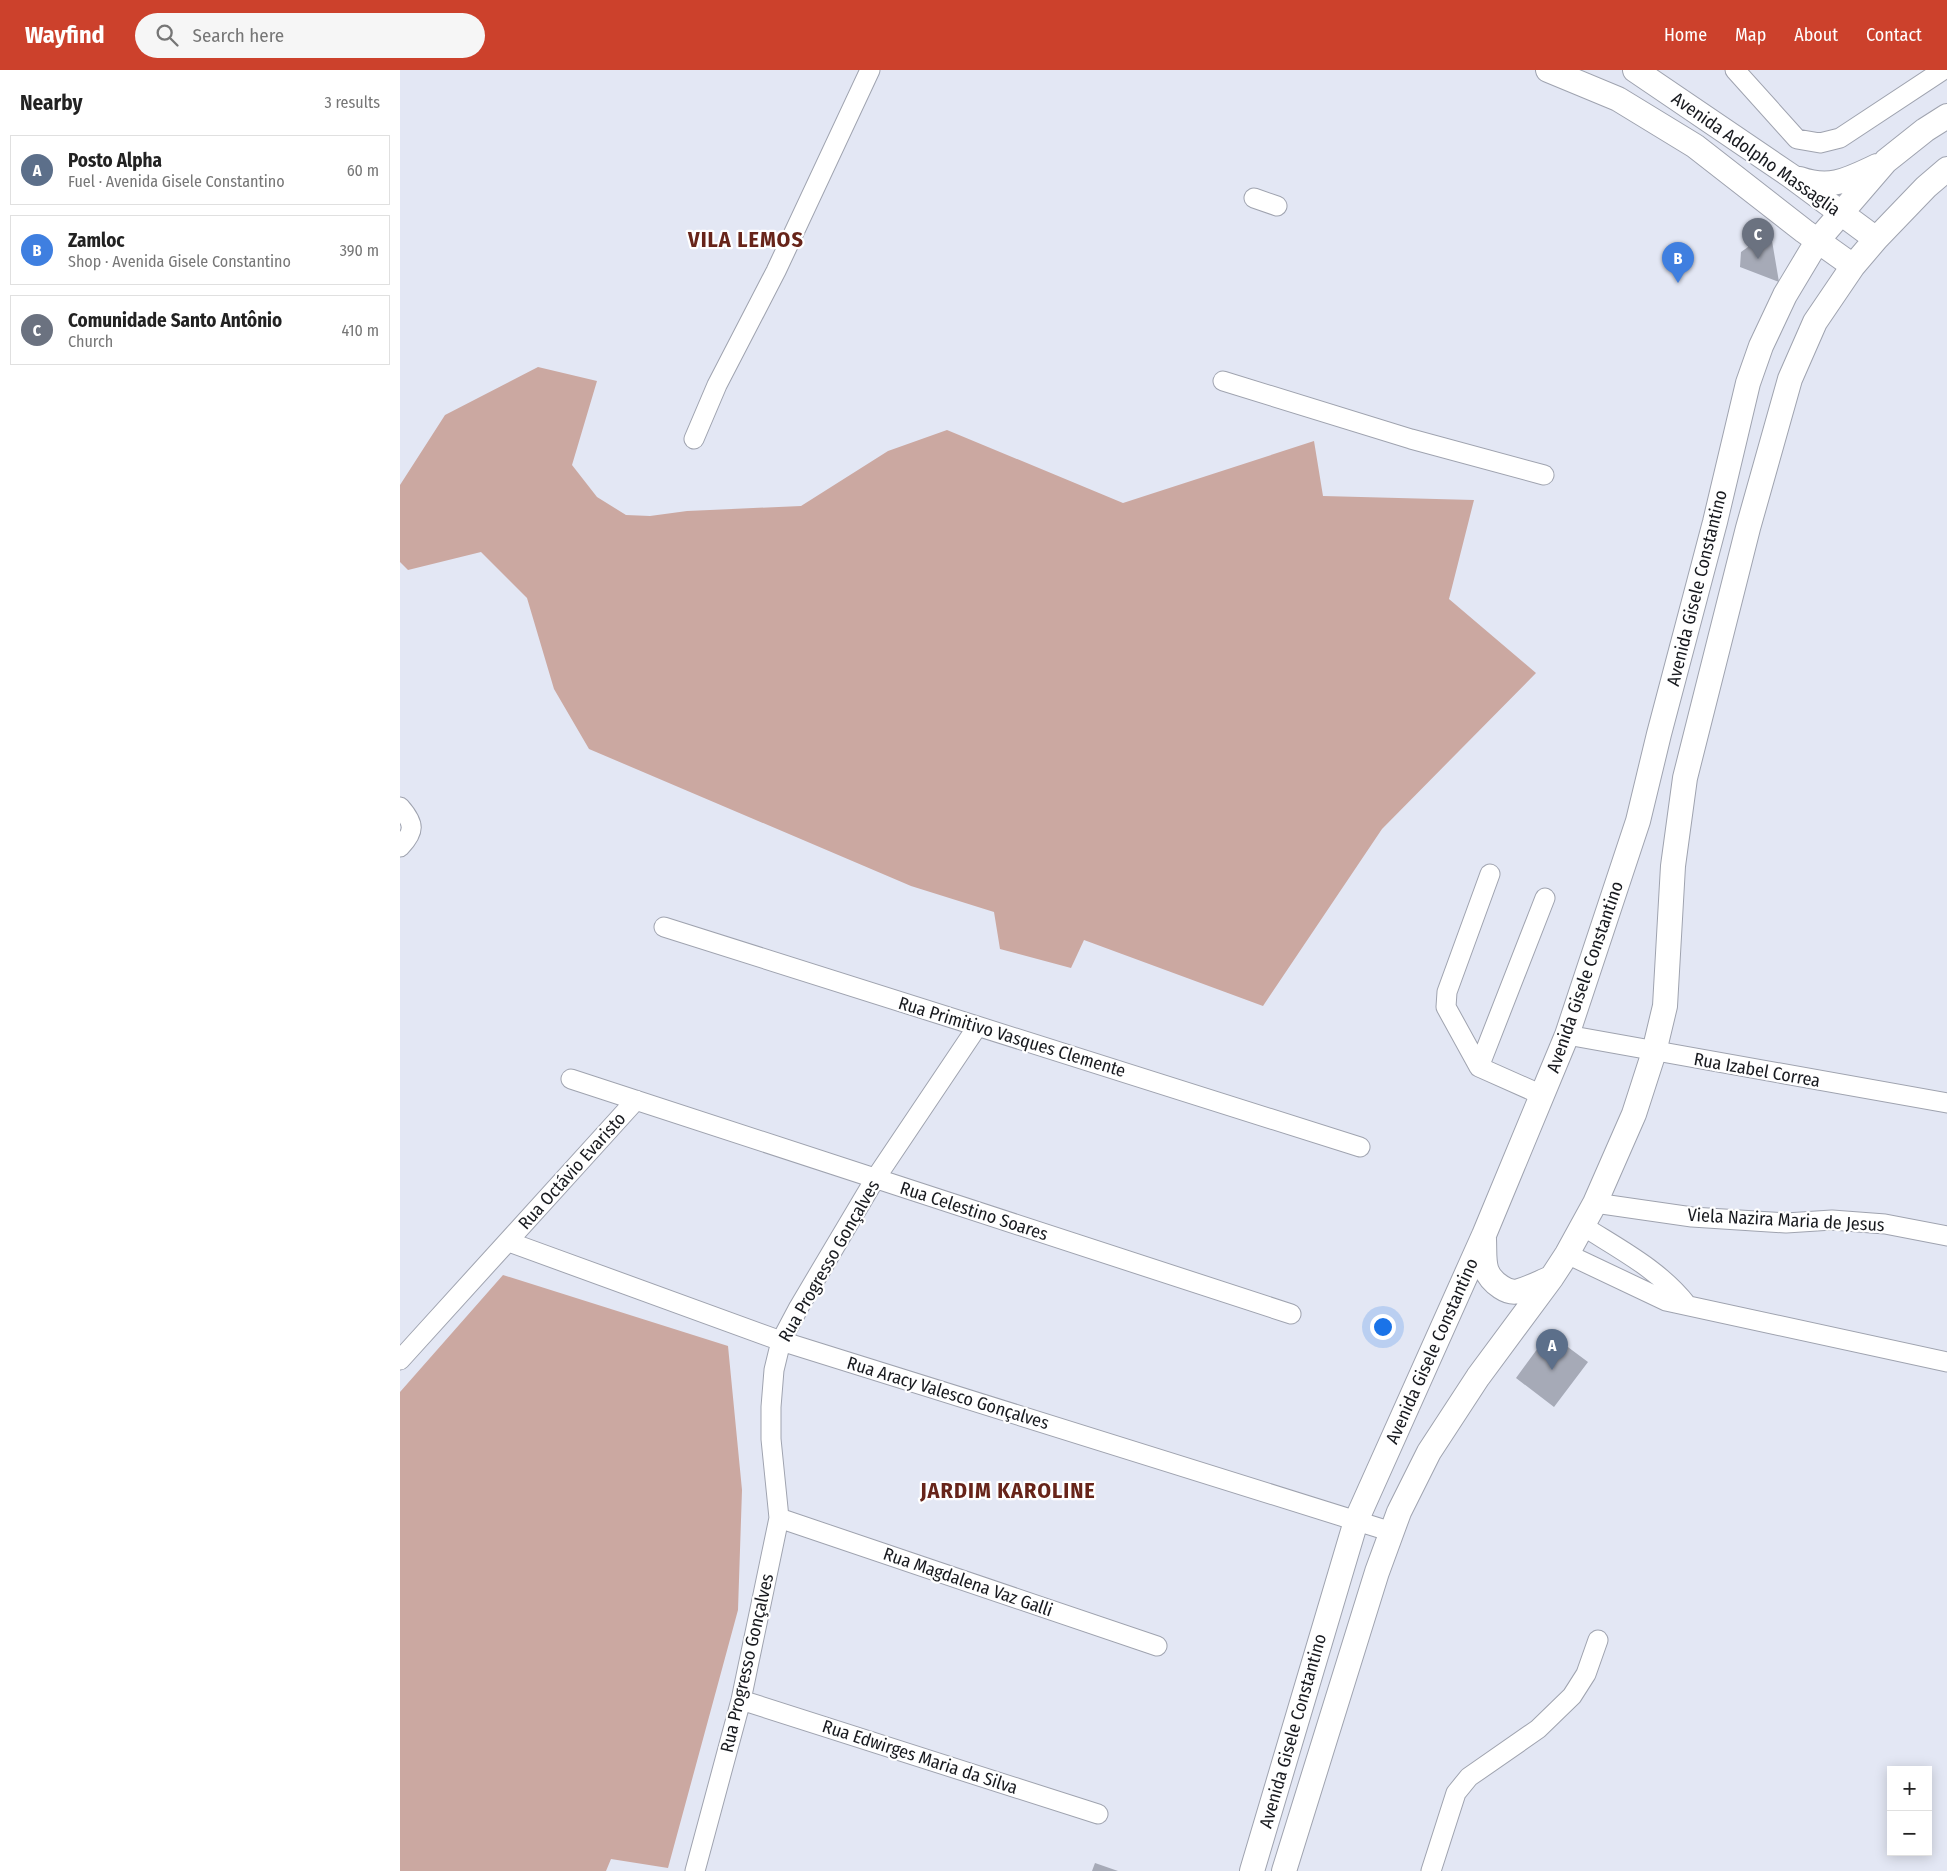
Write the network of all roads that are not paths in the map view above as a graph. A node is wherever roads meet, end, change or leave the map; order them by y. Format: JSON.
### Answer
{"nodes":[{"id":1,"x":870,"y":70,"type":"edge"},
{"id":2,"x":1548,"y":70,"type":"edge"},
{"id":3,"x":1635,"y":70,"type":"edge"},
{"id":4,"x":1735,"y":70,"type":"edge"},
{"id":5,"x":1943,"y":70,"type":"edge"},
{"id":6,"x":1947,"y":116,"type":"edge"},
{"id":7,"x":1886,"y":161,"type":"junction"},
{"id":8,"x":1947,"y":169,"type":"edge"},
{"id":9,"x":1791,"y":176,"type":"junction"},
{"id":10,"x":1254,"y":198,"type":"dead end"},
{"id":11,"x":1277,"y":206,"type":"dead end"},
{"id":12,"x":1840,"y":212,"type":"junction"},
{"id":13,"x":1876,"y":239,"type":"junction"},
{"id":14,"x":1818,"y":240,"type":"junction"},
{"id":15,"x":1853,"y":266,"type":"junction"},
{"id":16,"x":1223,"y":381,"type":"dead end"},
{"id":17,"x":694,"y":439,"type":"dead end"},
{"id":18,"x":1544,"y":475,"type":"dead end"},
{"id":19,"x":400,"y":807,"type":"edge"},
{"id":20,"x":400,"y":847,"type":"edge"},
{"id":21,"x":1490,"y":874,"type":"dead end"},
{"id":22,"x":1545,"y":898,"type":"dead end"},
{"id":23,"x":664,"y":927,"type":"dead end"},
{"id":24,"x":977,"y":1027,"type":"junction"},
{"id":25,"x":1567,"y":1035,"type":"junction"},
{"id":26,"x":1654,"y":1052,"type":"junction"},
{"id":27,"x":1479,"y":1067,"type":"junction"},
{"id":28,"x":571,"y":1079,"type":"dead end"},
{"id":29,"x":1542,"y":1095,"type":"junction"},
{"id":30,"x":636,"y":1100,"type":"junction"},
{"id":31,"x":1947,"y":1103,"type":"edge"},
{"id":32,"x":1360,"y":1147,"type":"dead end"},
{"id":33,"x":875,"y":1179,"type":"junction"},
{"id":34,"x":1595,"y":1203,"type":"junction"},
{"id":35,"x":1583,"y":1226,"type":"junction"},
{"id":36,"x":1484,"y":1235,"type":"junction"},
{"id":37,"x":1947,"y":1236,"type":"edge"},
{"id":38,"x":509,"y":1242,"type":"junction"},
{"id":39,"x":1567,"y":1254,"type":"junction"},
{"id":40,"x":1552,"y":1277,"type":"junction"},
{"id":41,"x":1687,"y":1305,"type":"junction"},
{"id":42,"x":1291,"y":1314,"type":"dead end"},
{"id":43,"x":781,"y":1341,"type":"junction"},
{"id":44,"x":400,"y":1360,"type":"edge"},
{"id":45,"x":1947,"y":1362,"type":"edge"},
{"id":46,"x":779,"y":1518,"type":"junction"},
{"id":47,"x":1356,"y":1521,"type":"junction"},
{"id":48,"x":1392,"y":1532,"type":"junction"},
{"id":49,"x":1598,"y":1640,"type":"dead end"},
{"id":50,"x":1156,"y":1646,"type":"dead end"},
{"id":51,"x":741,"y":1700,"type":"junction"},
{"id":52,"x":1098,"y":1814,"type":"dead end"},
{"id":53,"x":697,"y":1871,"type":"edge"},
{"id":54,"x":1252,"y":1871,"type":"edge"},
{"id":55,"x":1284,"y":1871,"type":"edge"},
{"id":56,"x":1431,"y":1871,"type":"edge"}],
"edges":[{"from":1,"to":17,"type":"street"},
{"from":2,"to":14,"type":"main road","name":"Avenida Adolpho Massaglia"},
{"from":3,"to":9,"type":"main road","name":"Avenida Adolpho Massaglia"},
{"from":4,"to":5,"type":"street"},
{"from":6,"to":7,"type":"main road","name":"Avenida Gisele Constantino"},
{"from":7,"to":9,"type":"main road"},
{"from":7,"to":12,"type":"main road","name":"Avenida Gisele Constantino"},
{"from":8,"to":13,"type":"main road","name":"Avenida Gisele Constantino"},
{"from":9,"to":12,"type":"main road","name":"Avenida Adolpho Massaglia"},
{"from":10,"to":11,"type":"street"},
{"from":12,"to":13,"type":"main road","name":"Avenida Adolpho Massaglia"},
{"from":12,"to":14,"type":"main road","name":"Avenida Gisele Constantino"},
{"from":13,"to":15,"type":"main road","name":"Avenida Gisele Constantino"},
{"from":14,"to":15,"type":"main road","name":"Avenida Adolpho Massaglia"},
{"from":14,"to":25,"type":"main road","name":"Avenida Gisele Constantino"},
{"from":15,"to":26,"type":"main road","name":"Avenida Gisele Constantino"},
{"from":16,"to":18,"type":"street"},
{"from":19,"to":20,"type":"street"},
{"from":21,"to":27,"type":"street"},
{"from":22,"to":27,"type":"street"},
{"from":23,"to":24,"type":"street","name":"Rua Primitivo Vasques Clemente"},
{"from":24,"to":32,"type":"street","name":"Rua Primitivo Vasques Clemente"},
{"from":24,"to":33,"type":"street","name":"Rua Progresso Gonçalves"},
{"from":25,"to":26,"type":"street","name":"Rua Izabel Correa"},
{"from":25,"to":29,"type":"main road","name":"Avenida Gisele Constantino"},
{"from":26,"to":31,"type":"street","name":"Rua Izabel Correa"},
{"from":26,"to":34,"type":"main road","name":"Avenida Gisele Constantino"},
{"from":27,"to":29,"type":"street"},
{"from":28,"to":30,"type":"street","name":"Rua Celestino Soares"},
{"from":29,"to":36,"type":"main road","name":"Avenida Gisele Constantino"},
{"from":30,"to":33,"type":"street","name":"Rua Celestino Soares"},
{"from":30,"to":38,"type":"street","name":"Rua Octávio Evaristo"},
{"from":33,"to":42,"type":"street","name":"Rua Celestino Soares"},
{"from":33,"to":43,"type":"street","name":"Rua Progresso Gonçalves"},
{"from":34,"to":35,"type":"main road","name":"Avenida Gisele Constantino"},
{"from":34,"to":37,"type":"street","name":"Viela Nazira Maria de Jesus"},
{"from":35,"to":39,"type":"main road","name":"Avenida Gisele Constantino"},
{"from":35,"to":41,"type":"street"},
{"from":36,"to":40,"type":"main road"},
{"from":36,"to":47,"type":"main road","name":"Avenida Gisele Constantino"},
{"from":38,"to":43,"type":"street","name":"Rua Aracy Valesco Gonçalves"},
{"from":38,"to":44,"type":"street","name":"Rua Octávio Evaristo"},
{"from":39,"to":40,"type":"main road","name":"Avenida Gisele Constantino"},
{"from":39,"to":41,"type":"street"},
{"from":40,"to":48,"type":"main road","name":"Avenida Gisele Constantino"},
{"from":41,"to":45,"type":"street"},
{"from":43,"to":46,"type":"street","name":"Rua Progresso Gonçalves"},
{"from":43,"to":47,"type":"street","name":"Rua Aracy Valesco Gonçalves"},
{"from":46,"to":50,"type":"street","name":"Rua Magdalena Vaz Galli"},
{"from":46,"to":51,"type":"street","name":"Rua Progresso Gonçalves"},
{"from":47,"to":48,"type":"street","name":"Rua Aracy Valesco Gonçalves"},
{"from":47,"to":54,"type":"main road","name":"Avenida Gisele Constantino"},
{"from":48,"to":55,"type":"main road","name":"Avenida Gisele Constantino"},
{"from":49,"to":56,"type":"street"},
{"from":51,"to":52,"type":"street","name":"Rua Edwirges Maria da Silva"},
{"from":51,"to":53,"type":"street","name":"Rua Progresso Gonçalves"}]}
